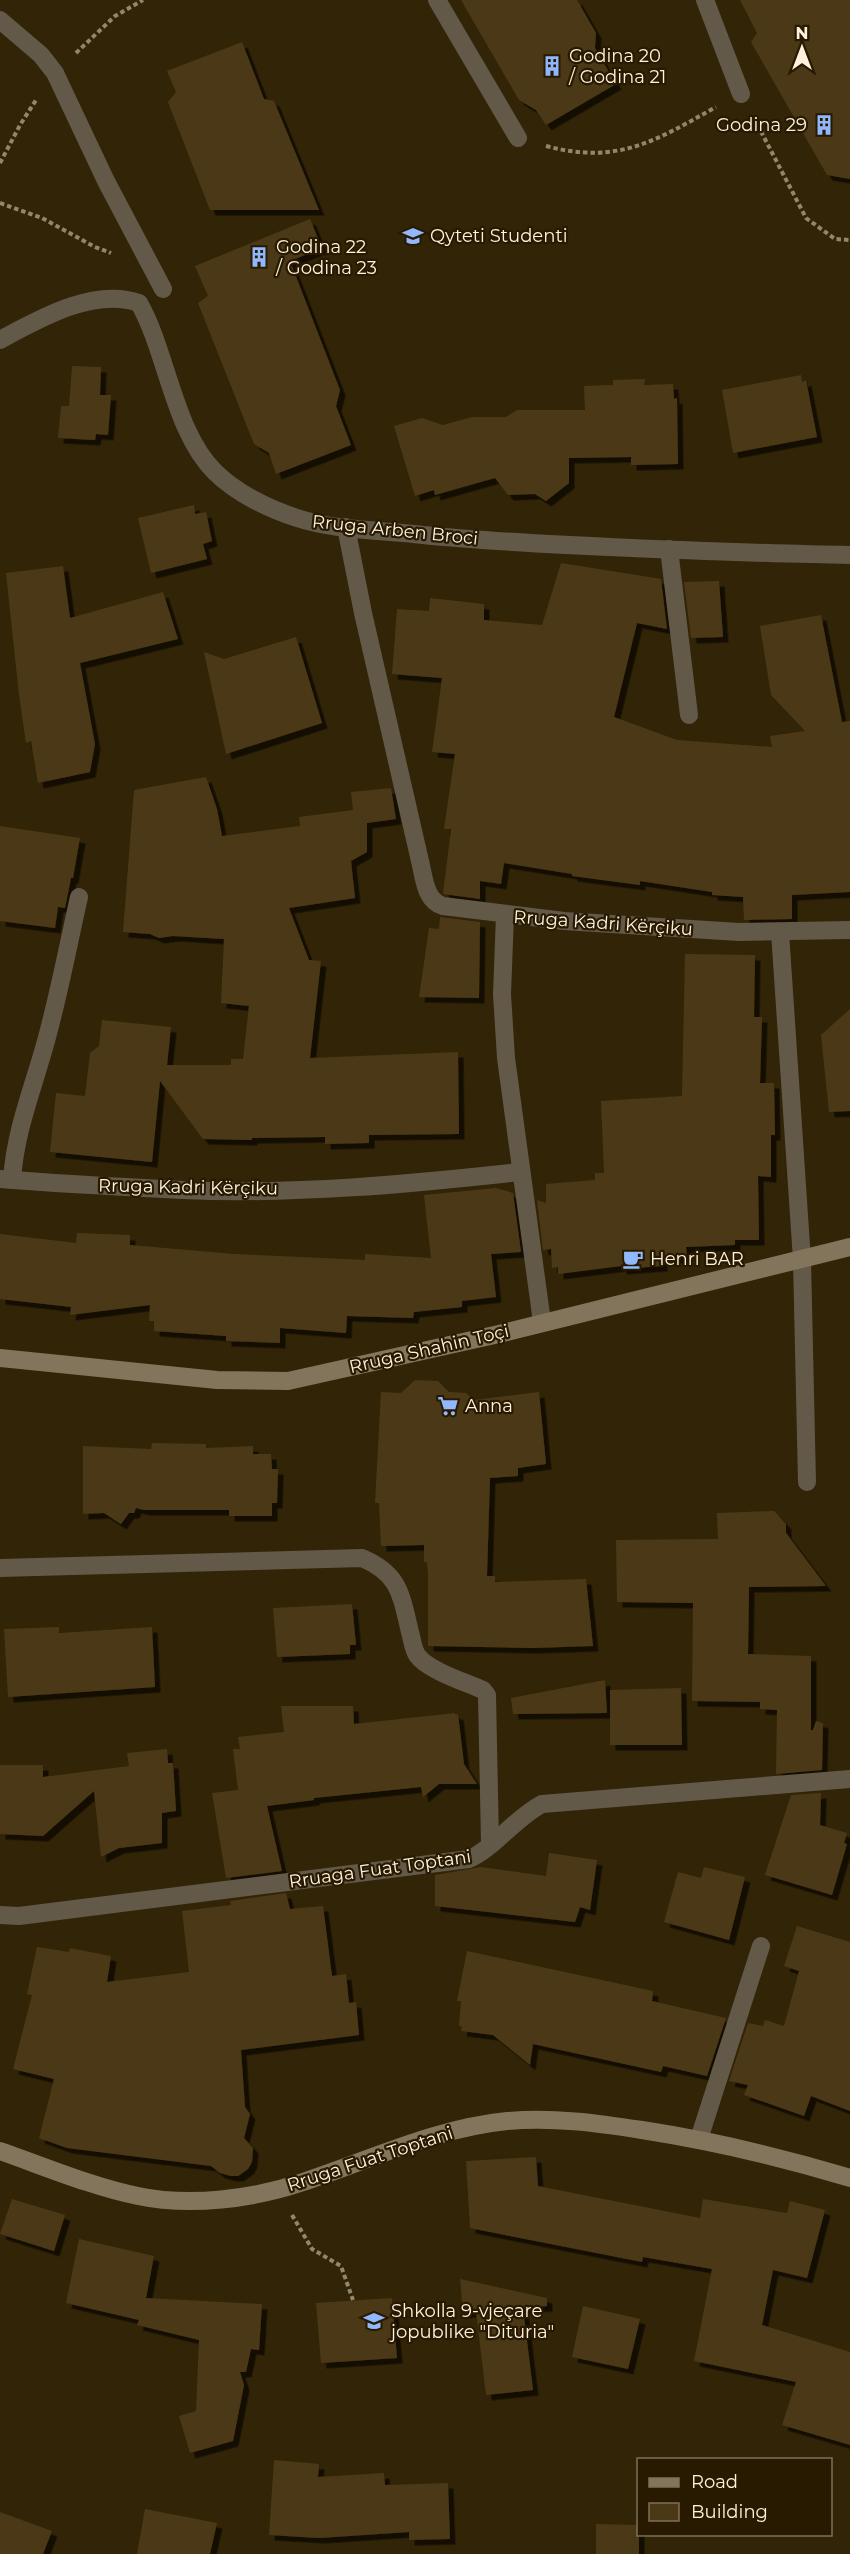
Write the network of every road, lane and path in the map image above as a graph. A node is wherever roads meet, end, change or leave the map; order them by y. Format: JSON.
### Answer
{"nodes":[{"id":1,"x":143,"y":0,"type":"edge"},
{"id":2,"x":437,"y":0,"type":"edge"},
{"id":3,"x":705,"y":0,"type":"edge"},
{"id":4,"x":0,"y":20,"type":"edge"},
{"id":5,"x":55,"y":73,"type":"junction"},
{"id":6,"x":741,"y":94,"type":"junction"},
{"id":7,"x":518,"y":138,"type":"joint"},
{"id":8,"x":0,"y":163,"type":"edge"},
{"id":9,"x":0,"y":203,"type":"edge"},
{"id":10,"x":850,"y":240,"type":"edge"},
{"id":11,"x":151,"y":266,"type":"junction"},
{"id":12,"x":163,"y":289,"type":"dead end"},
{"id":13,"x":0,"y":340,"type":"edge"},
{"id":14,"x":346,"y":527,"type":"junction"},
{"id":15,"x":669,"y":549,"type":"junction"},
{"id":16,"x":850,"y":555,"type":"edge"},
{"id":17,"x":689,"y":715,"type":"dead end"},
{"id":18,"x":79,"y":897,"type":"dead end"},
{"id":19,"x":505,"y":915,"type":"junction"},
{"id":20,"x":850,"y":930,"type":"edge"},
{"id":21,"x":780,"y":932,"type":"junction"},
{"id":22,"x":520,"y":1172,"type":"junction"},
{"id":23,"x":6,"y":1180,"type":"edge"},
{"id":24,"x":850,"y":1247,"type":"edge"},
{"id":25,"x":802,"y":1260,"type":"junction"},
{"id":26,"x":542,"y":1322,"type":"junction"},
{"id":27,"x":0,"y":1358,"type":"edge"},
{"id":28,"x":807,"y":1482,"type":"dead end"},
{"id":29,"x":0,"y":1568,"type":"edge"},
{"id":30,"x":850,"y":1779,"type":"edge"},
{"id":31,"x":490,"y":1843,"type":"junction"},
{"id":32,"x":0,"y":1915,"type":"edge"},
{"id":33,"x":761,"y":1946,"type":"dead end"},
{"id":34,"x":699,"y":2139,"type":"junction"},
{"id":35,"x":0,"y":2151,"type":"edge"},
{"id":36,"x":850,"y":2178,"type":"edge"},
{"id":37,"x":290,"y":2212,"type":"dead end"},
{"id":38,"x":353,"y":2300,"type":"dead end"}],
"edges":[{"from":1,"to":5,"type":"path"},
{"from":2,"to":7,"type":"street"},
{"from":3,"to":6,"type":"street"},
{"from":4,"to":5,"type":"street"},
{"from":5,"to":8,"type":"path"},
{"from":5,"to":11,"type":"street"},
{"from":6,"to":7,"type":"path"},
{"from":6,"to":10,"type":"path"},
{"from":9,"to":11,"type":"path"},
{"from":11,"to":12,"type":"street"},
{"from":13,"to":14,"type":"street","name":"Rruga Arben Broci"},
{"from":14,"to":15,"type":"street","name":"Rruga Arben Broci"},
{"from":14,"to":19,"type":"street"},
{"from":15,"to":16,"type":"street","name":"Rruga Arben Broci"},
{"from":15,"to":17,"type":"street"},
{"from":18,"to":23,"type":"street"},
{"from":19,"to":21,"type":"street","name":"Rruga Kadri Kërçiku"},
{"from":19,"to":22,"type":"street","name":"Rruga Kadri Kërçiku"},
{"from":20,"to":21,"type":"street","name":"Rruga Kadri Kërçiku"},
{"from":21,"to":25,"type":"street"},
{"from":22,"to":23,"type":"street","name":"Rruga Kadri Kërçiku"},
{"from":22,"to":26,"type":"street","name":"Rruga Kadri Kërçiku"},
{"from":24,"to":25,"type":"street","name":"Rruga Shahin Toçi"},
{"from":25,"to":26,"type":"street","name":"Rruga Shahin Toçi"},
{"from":25,"to":28,"type":"street"},
{"from":26,"to":27,"type":"street","name":"Rruga Shahin Toçi"},
{"from":29,"to":31,"type":"street"},
{"from":30,"to":31,"type":"street","name":"Rruaga Fuat Toptani"},
{"from":31,"to":32,"type":"street","name":"Rruaga Fuat Toptani"},
{"from":33,"to":34,"type":"street"},
{"from":34,"to":35,"type":"street","name":"Rruga Fuat Toptani"},
{"from":34,"to":36,"type":"street","name":"Rruga Fuat Toptani"},
{"from":37,"to":38,"type":"path"}]}
